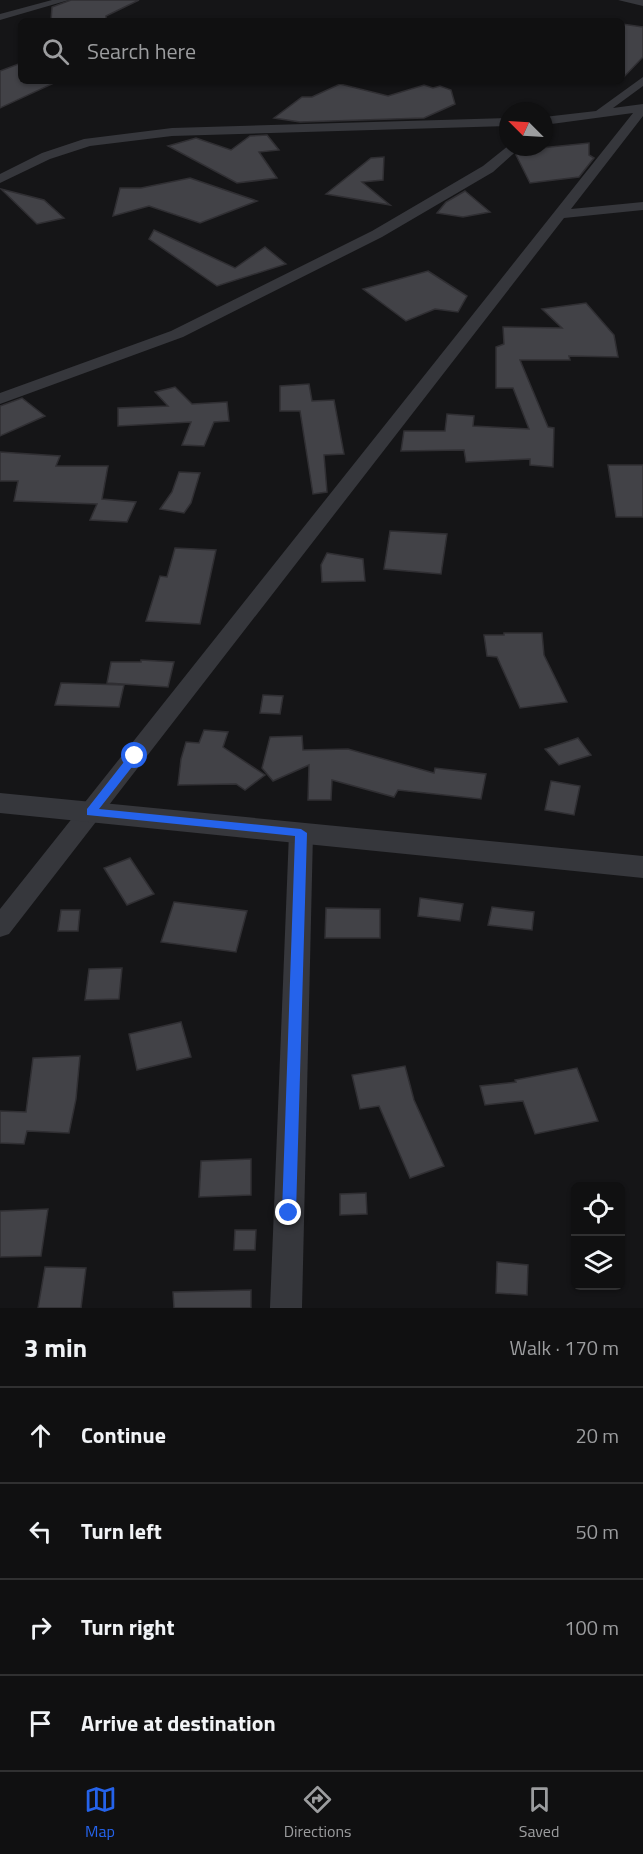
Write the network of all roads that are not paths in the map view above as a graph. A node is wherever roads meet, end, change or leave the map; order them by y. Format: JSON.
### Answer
{"nodes":[{"id":1,"x":63,"y":0,"type":"edge"},
{"id":2,"x":623,"y":0,"type":"edge"},
{"id":3,"x":643,"y":3,"type":"edge"},
{"id":4,"x":0,"y":17,"type":"edge"},
{"id":5,"x":643,"y":80,"type":"edge"},
{"id":6,"x":643,"y":108,"type":"edge"},
{"id":7,"x":598,"y":114,"type":"junction"},
{"id":8,"x":553,"y":121,"type":"edge"},
{"id":9,"x":499,"y":122,"type":"edge"},
{"id":10,"x":504,"y":156,"type":"edge"},
{"id":11,"x":0,"y":179,"type":"edge"},
{"id":12,"x":643,"y":206,"type":"edge"},
{"id":13,"x":560,"y":214,"type":"junction"},
{"id":14,"x":0,"y":399,"type":"edge"},
{"id":15,"x":0,"y":803,"type":"edge"},
{"id":16,"x":91,"y":812,"type":"junction"},
{"id":17,"x":301,"y":833,"type":"junction"},
{"id":18,"x":643,"y":867,"type":"edge"},
{"id":19,"x":0,"y":927,"type":"edge"},
{"id":20,"x":286,"y":1308,"type":"edge"}],
"edges":[{"from":1,"to":4,"type":"street"},
{"from":2,"to":3,"type":"street"},
{"from":5,"to":7,"type":"street"},
{"from":6,"to":7,"type":"street"},
{"from":6,"to":13,"type":"street"},
{"from":7,"to":8,"type":"street"},
{"from":9,"to":11,"type":"street"},
{"from":10,"to":14,"type":"street"},
{"from":12,"to":13,"type":"street"},
{"from":13,"to":16,"type":"street"},
{"from":15,"to":16,"type":"street"},
{"from":16,"to":17,"type":"street"},
{"from":16,"to":19,"type":"street"},
{"from":17,"to":18,"type":"street"},
{"from":17,"to":20,"type":"street"}]}
